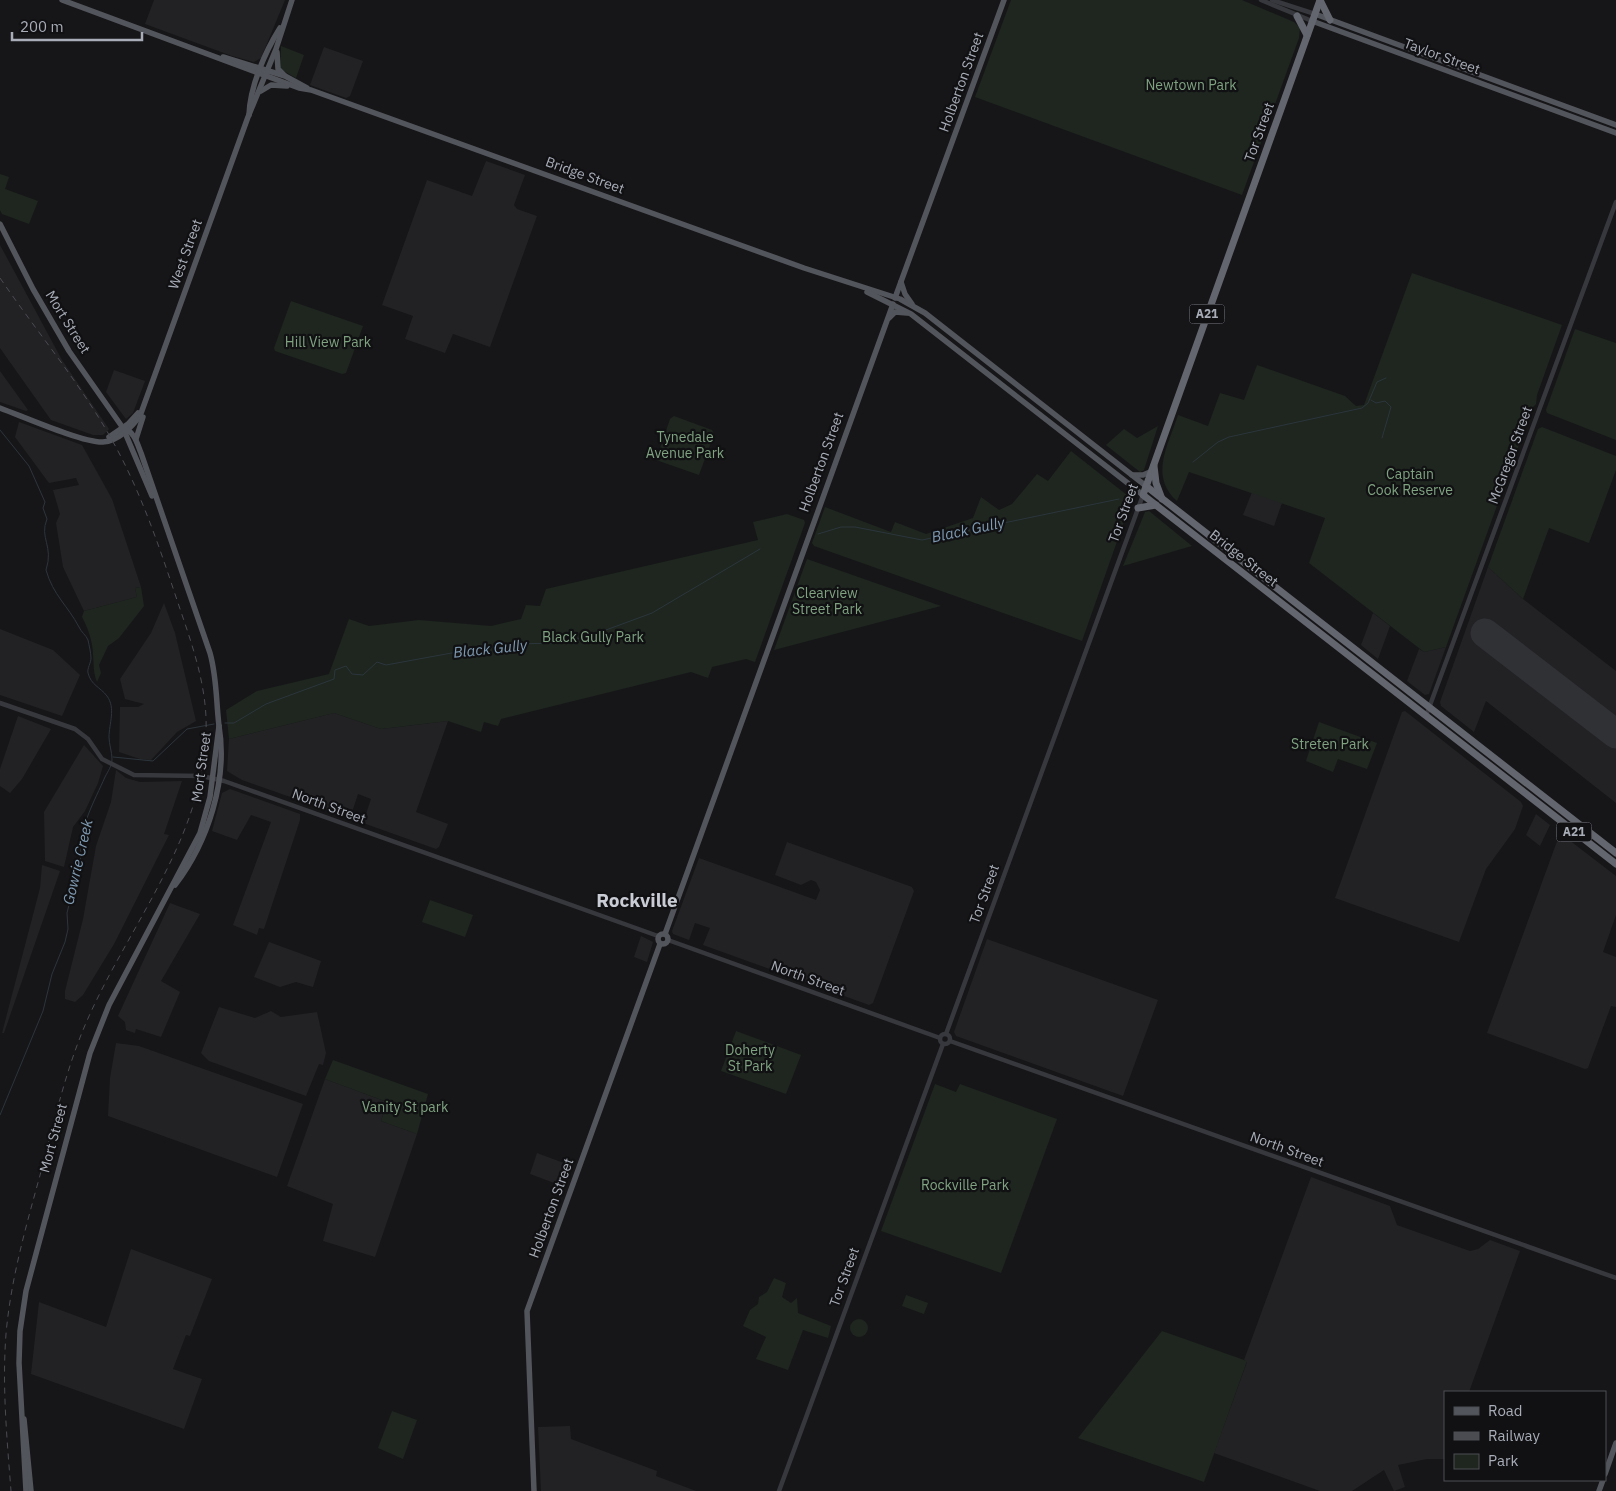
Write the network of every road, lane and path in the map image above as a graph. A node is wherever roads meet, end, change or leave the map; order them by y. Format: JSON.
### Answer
{"nodes":[{"id":1,"x":62,"y":0,"type":"edge"},
{"id":2,"x":292,"y":0,"type":"edge"},
{"id":3,"x":1004,"y":0,"type":"edge"},
{"id":4,"x":1260,"y":0,"type":"edge"},
{"id":5,"x":1272,"y":0,"type":"edge"},
{"id":6,"x":1320,"y":0,"type":"edge"},
{"id":7,"x":1297,"y":16,"type":"junction"},
{"id":8,"x":1314,"y":18,"type":"junction"},
{"id":9,"x":1330,"y":20,"type":"junction"},
{"id":10,"x":284,"y":23,"type":"junction"},
{"id":11,"x":1307,"y":35,"type":"junction"},
{"id":12,"x":279,"y":40,"type":"junction"},
{"id":13,"x":263,"y":72,"type":"junction"},
{"id":14,"x":285,"y":76,"type":"junction"},
{"id":15,"x":299,"y":88,"type":"junction"},
{"id":16,"x":312,"y":90,"type":"junction"},
{"id":17,"x":260,"y":92,"type":"junction"},
{"id":18,"x":248,"y":117,"type":"junction"},
{"id":19,"x":1616,"y":125,"type":"edge"},
{"id":20,"x":1616,"y":133,"type":"edge"},
{"id":21,"x":1616,"y":202,"type":"edge"},
{"id":22,"x":0,"y":224,"type":"edge"},
{"id":23,"x":901,"y":280,"type":"junction"},
{"id":24,"x":894,"y":301,"type":"junction"},
{"id":25,"x":913,"y":306,"type":"junction"},
{"id":26,"x":911,"y":314,"type":"junction"},
{"id":27,"x":884,"y":325,"type":"junction"},
{"id":28,"x":146,"y":400,"type":"junction"},
{"id":29,"x":0,"y":408,"type":"edge"},
{"id":30,"x":144,"y":408,"type":"junction"},
{"id":31,"x":125,"y":430,"type":"junction"},
{"id":32,"x":136,"y":442,"type":"junction"},
{"id":33,"x":1154,"y":463,"type":"junction"},
{"id":34,"x":1150,"y":472,"type":"junction"},
{"id":35,"x":1132,"y":475,"type":"junction"},
{"id":36,"x":1146,"y":486,"type":"junction"},
{"id":37,"x":1143,"y":495,"type":"junction"},
{"id":38,"x":1162,"y":499,"type":"junction"},
{"id":39,"x":156,"y":502,"type":"junction"},
{"id":40,"x":1156,"y":505,"type":"junction"},
{"id":41,"x":1138,"y":508,"type":"junction"},
{"id":42,"x":0,"y":703,"type":"edge"},
{"id":43,"x":1429,"y":707,"type":"junction"},
{"id":44,"x":1426,"y":716,"type":"junction"},
{"id":45,"x":216,"y":779,"type":"junction"},
{"id":46,"x":1616,"y":853,"type":"edge"},
{"id":47,"x":1616,"y":864,"type":"edge"},
{"id":48,"x":664,"y":937,"type":"junction"},
{"id":49,"x":946,"y":1034,"type":"junction"},
{"id":50,"x":940,"y":1038,"type":"junction"},
{"id":51,"x":950,"y":1041,"type":"junction"},
{"id":52,"x":943,"y":1044,"type":"junction"},
{"id":53,"x":1616,"y":1278,"type":"edge"},
{"id":54,"x":21,"y":1407,"type":"junction"},
{"id":55,"x":1616,"y":1443,"type":"edge"},
{"id":56,"x":1606,"y":1471,"type":"edge"},
{"id":57,"x":26,"y":1491,"type":"edge"},
{"id":58,"x":31,"y":1491,"type":"edge"},
{"id":59,"x":534,"y":1491,"type":"edge"},
{"id":60,"x":779,"y":1491,"type":"edge"}],
"edges":[{"from":1,"to":13,"type":"main road","name":"Bridge Street"},
{"from":2,"to":10,"type":"main road","name":"West Street"},
{"from":3,"to":23,"type":"main road","name":"Holberton Street"},
{"from":4,"to":7,"type":"street","name":"Taylor Street"},
{"from":5,"to":8,"type":"street","name":"Taylor Street"},
{"from":6,"to":8,"type":"highway","name":"Tor Street","number":"A21"},
{"from":6,"to":9,"type":"highway"},
{"from":7,"to":8,"type":"street","name":"Taylor Street"},
{"from":7,"to":11,"type":"highway"},
{"from":8,"to":9,"type":"main road","name":"Taylor Street"},
{"from":8,"to":11,"type":"highway","name":"Tor Street","number":"A21"},
{"from":8,"to":20,"type":"main road","name":"Taylor Street"},
{"from":9,"to":19,"type":"main road","name":"Taylor Street"},
{"from":10,"to":12,"type":"main road","name":"West Street"},
{"from":10,"to":13,"type":"main road","name":"West Street"},
{"from":11,"to":33,"type":"highway","name":"Tor Street","number":"A21"},
{"from":12,"to":13,"type":"main road","name":"West Street"},
{"from":12,"to":14,"type":"main road"},
{"from":13,"to":14,"type":"main road","name":"Bridge Street"},
{"from":13,"to":15,"type":"main road","name":"Bridge Street"},
{"from":13,"to":17,"type":"main road","name":"West Street"},
{"from":13,"to":18,"type":"main road","name":"West Street"},
{"from":14,"to":16,"type":"main road","name":"Bridge Street"},
{"from":15,"to":16,"type":"main road","name":"Bridge Street"},
{"from":15,"to":17,"type":"main road"},
{"from":16,"to":24,"type":"main road","name":"Bridge Street"},
{"from":17,"to":18,"type":"main road","name":"West Street"},
{"from":18,"to":28,"type":"main road","name":"West Street"},
{"from":21,"to":43,"type":"street","name":"McGregor Street"},
{"from":22,"to":31,"type":"main road","name":"Mort Street"},
{"from":23,"to":24,"type":"main road","name":"Holberton Street"},
{"from":23,"to":25,"type":"main road"},
{"from":24,"to":25,"type":"main road","name":"Bridge Street"},
{"from":24,"to":26,"type":"main road","name":"Bridge Street"},
{"from":24,"to":27,"type":"main road","name":"Holberton Street"},
{"from":25,"to":35,"type":"main road","name":"Bridge Street"},
{"from":26,"to":27,"type":"main road"},
{"from":26,"to":37,"type":"main road","name":"Bridge Street"},
{"from":27,"to":48,"type":"main road","name":"Holberton Street"},
{"from":28,"to":30,"type":"main road","name":"West Street"},
{"from":28,"to":31,"type":"main road","name":"West Street"},
{"from":29,"to":31,"type":"main road"},
{"from":30,"to":31,"type":"main road","name":"West Street"},
{"from":30,"to":32,"type":"main road"},
{"from":31,"to":32,"type":"main road","name":"Mort Street"},
{"from":31,"to":39,"type":"main road","name":"Mort Street"},
{"from":32,"to":39,"type":"main road","name":"Mort Street"},
{"from":33,"to":34,"type":"highway","name":"Tor Street","number":"A21"},
{"from":33,"to":38,"type":"highway","number":"A21"},
{"from":34,"to":35,"type":"main road"},
{"from":34,"to":36,"type":"highway","name":"Tor Street","number":"A21"},
{"from":35,"to":36,"type":"main road","name":"Bridge Street"},
{"from":36,"to":37,"type":"highway","name":"Tor Street","number":"A21"},
{"from":36,"to":38,"type":"highway","name":"Bridge Street"},
{"from":37,"to":40,"type":"highway","name":"Bridge Street","number":"A21"},
{"from":37,"to":41,"type":"street","name":"Tor Street"},
{"from":38,"to":43,"type":"highway","name":"Bridge Street","number":"A21"},
{"from":39,"to":45,"type":"main road","name":"Mort Street"},
{"from":40,"to":41,"type":"highway"},
{"from":40,"to":44,"type":"highway","name":"Bridge Street","number":"A21"},
{"from":41,"to":49,"type":"street","name":"Tor Street"},
{"from":42,"to":45,"type":"street","name":"North Street"},
{"from":43,"to":44,"type":"street","name":"McGregor Street"},
{"from":43,"to":46,"type":"highway","name":"Bridge Street","number":"A21"},
{"from":44,"to":47,"type":"highway","name":"Bridge Street","number":"A21"},
{"from":45,"to":48,"type":"street","name":"North Street"},
{"from":45,"to":54,"type":"main road","name":"Mort Street"},
{"from":48,"to":50,"type":"street","name":"North Street"},
{"from":48,"to":59,"type":"main road","name":"Holberton Street"},
{"from":49,"to":50,"type":"street"},
{"from":49,"to":51,"type":"street"},
{"from":50,"to":52,"type":"street"},
{"from":51,"to":52,"type":"street"},
{"from":51,"to":53,"type":"street","name":"North Street"},
{"from":52,"to":60,"type":"street","name":"Tor Street"},
{"from":54,"to":57,"type":"main road","name":"Mort Street"},
{"from":54,"to":58,"type":"main road","name":"Mort Street"},
{"from":55,"to":56,"type":"main road"}]}
